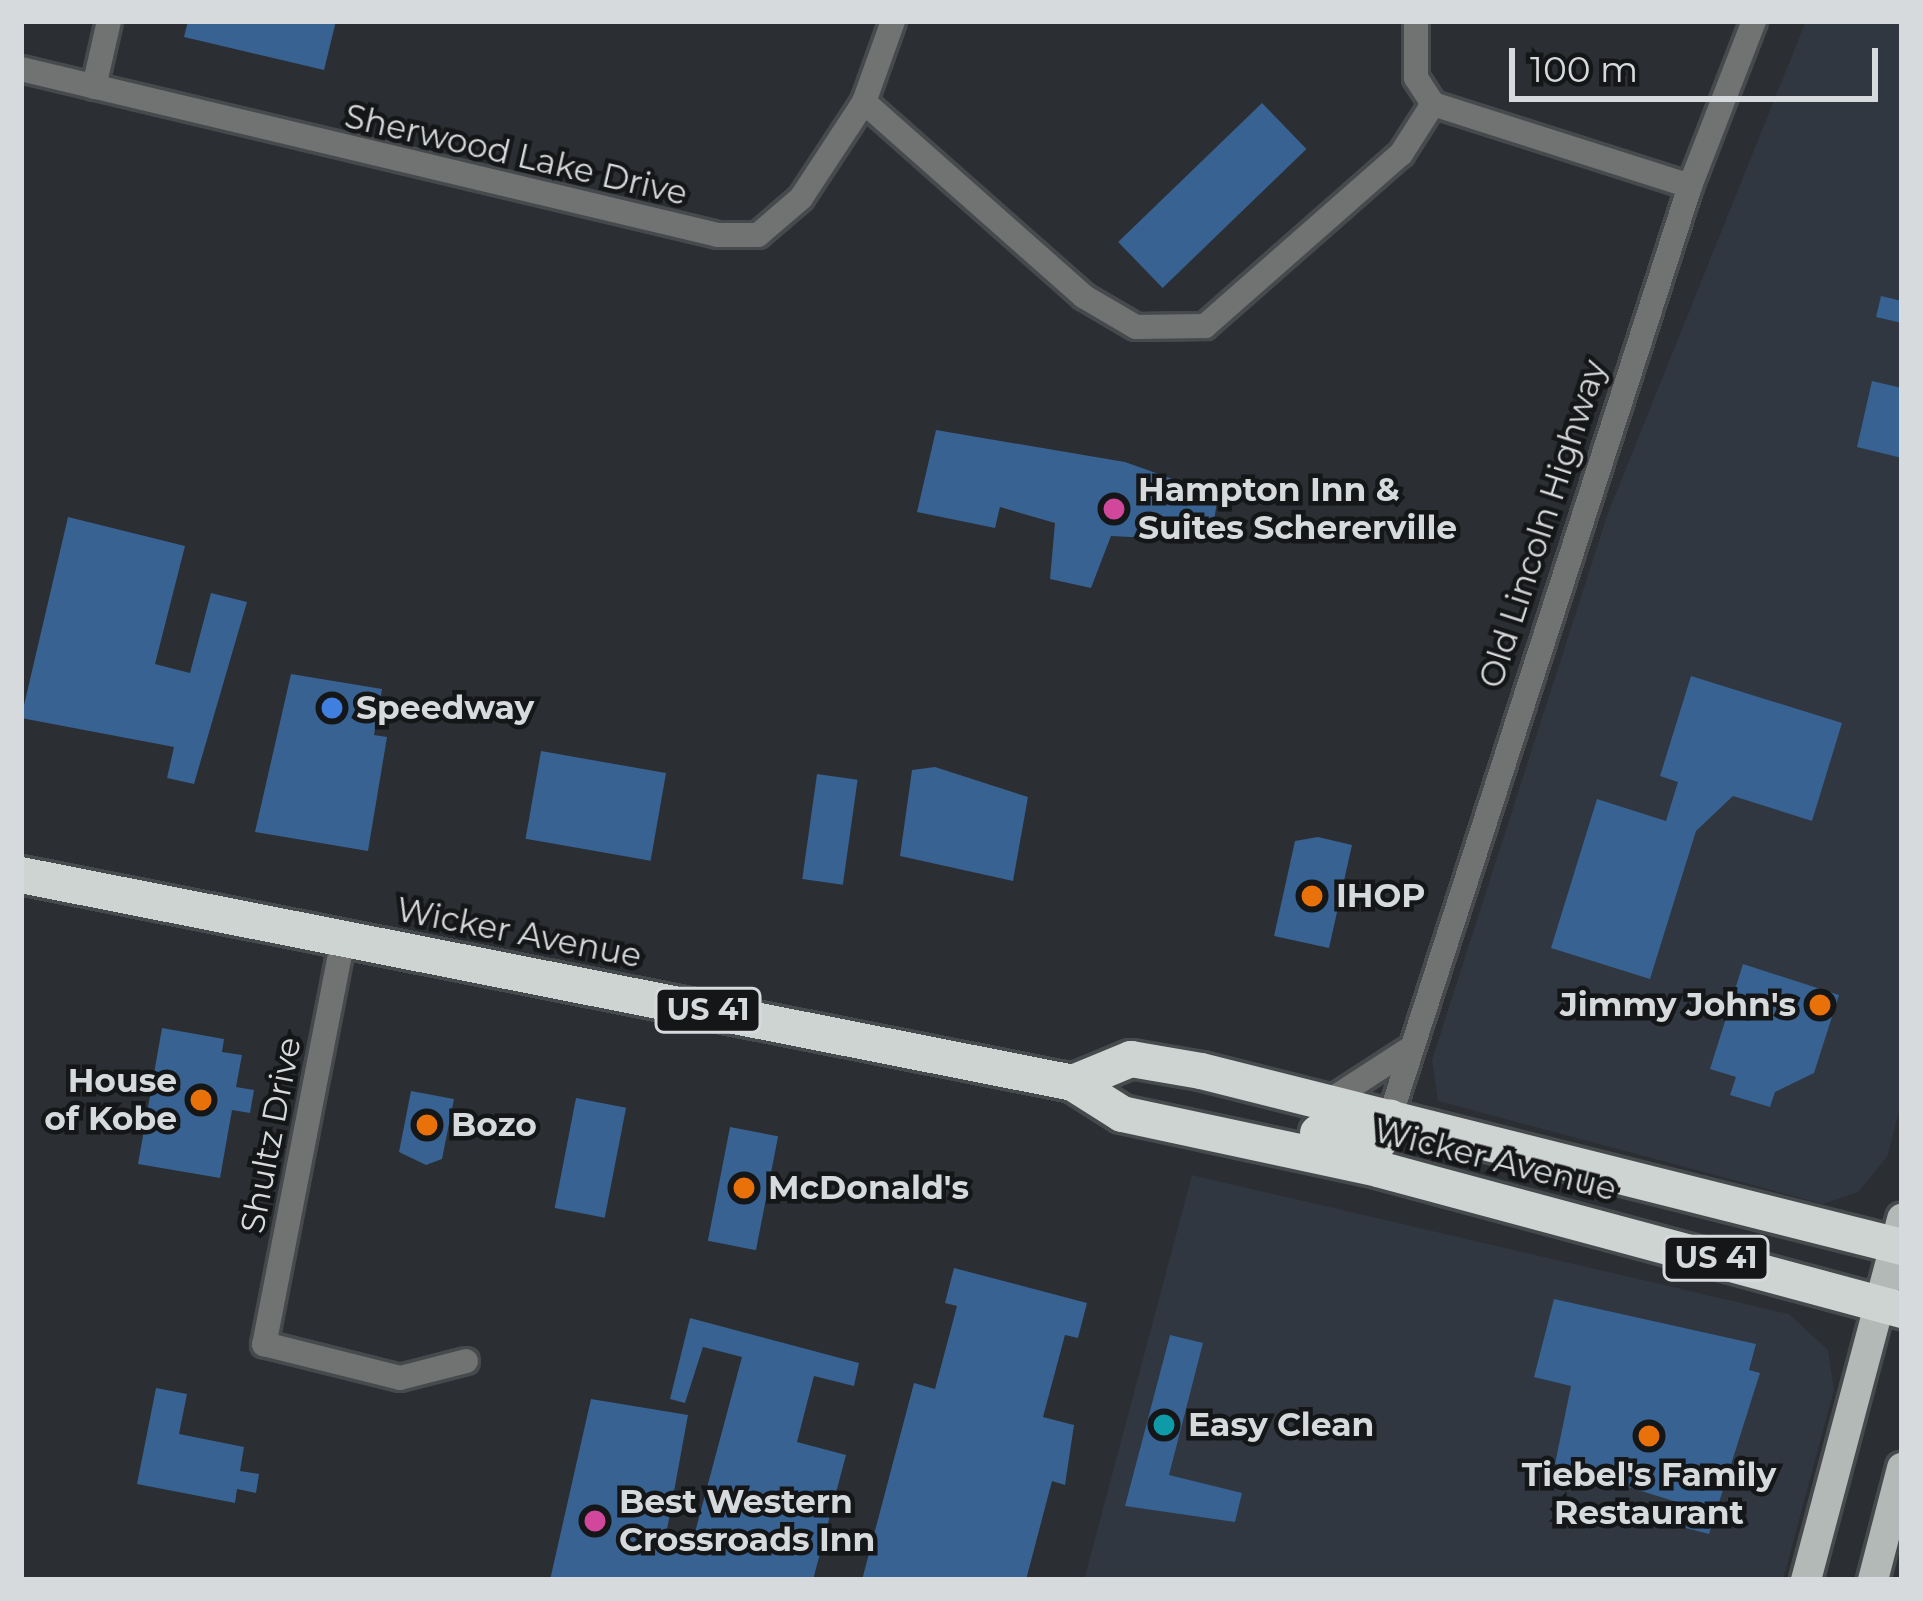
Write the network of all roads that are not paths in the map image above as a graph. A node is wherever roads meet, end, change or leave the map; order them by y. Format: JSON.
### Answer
{"nodes":[{"id":1,"x":110,"y":21,"type":"edge"},
{"id":2,"x":893,"y":21,"type":"edge"},
{"id":3,"x":1416,"y":21,"type":"edge"},
{"id":4,"x":1754,"y":21,"type":"edge"},
{"id":5,"x":21,"y":69,"type":"edge"},
{"id":6,"x":94,"y":87,"type":"junction"},
{"id":7,"x":864,"y":102,"type":"junction"},
{"id":8,"x":1433,"y":104,"type":"junction"},
{"id":9,"x":1690,"y":186,"type":"junction"},
{"id":10,"x":21,"y":875,"type":"edge"},
{"id":11,"x":343,"y":939,"type":"junction"},
{"id":12,"x":1406,"y":1052,"type":"junction"},
{"id":13,"x":1073,"y":1083,"type":"junction"},
{"id":14,"x":1326,"y":1103,"type":"junction"},
{"id":15,"x":1390,"y":1117,"type":"junction"},
{"id":16,"x":1239,"y":1139,"type":"junction"},
{"id":17,"x":1900,"y":1237,"type":"edge"},
{"id":18,"x":1891,"y":1307,"type":"edge"},
{"id":19,"x":466,"y":1361,"type":"dead end"},
{"id":20,"x":1902,"y":1468,"type":"edge"},
{"id":21,"x":1806,"y":1580,"type":"edge"},
{"id":22,"x":1873,"y":1580,"type":"edge"}],
"edges":[{"from":1,"to":6,"type":"street"},
{"from":2,"to":7,"type":"street","name":"Sherwood Lake Drive"},
{"from":3,"to":8,"type":"street"},
{"from":4,"to":9,"type":"street","name":"Old Lincoln Highway"},
{"from":5,"to":6,"type":"street","name":"Sherwood Lake Drive"},
{"from":6,"to":7,"type":"street","name":"Sherwood Lake Drive"},
{"from":7,"to":8,"type":"street"},
{"from":8,"to":9,"type":"street"},
{"from":9,"to":12,"type":"street","name":"Old Lincoln Highway"},
{"from":10,"to":11,"type":"highway","name":"Wicker Avenue","number":"US 41"},
{"from":11,"to":13,"type":"highway","name":"Wicker Avenue","number":"US 41"},
{"from":11,"to":19,"type":"street","name":"Shultz Drive"},
{"from":12,"to":14,"type":"street"},
{"from":12,"to":15,"type":"street","name":"Old Lincoln Highway"},
{"from":13,"to":14,"type":"highway","name":"Wicker Avenue","number":"US 41"},
{"from":13,"to":16,"type":"highway","name":"Wicker Avenue","number":"US 41"},
{"from":14,"to":15,"type":"highway","name":"Wicker Avenue","number":"US 41"},
{"from":15,"to":16,"type":"highway"},
{"from":15,"to":17,"type":"highway","name":"Wicker Avenue","number":"US 41"},
{"from":16,"to":18,"type":"highway","name":"Wicker Avenue","number":"US 41"},
{"from":17,"to":18,"type":"main road"},
{"from":18,"to":21,"type":"main road"},
{"from":20,"to":22,"type":"main road"}]}
